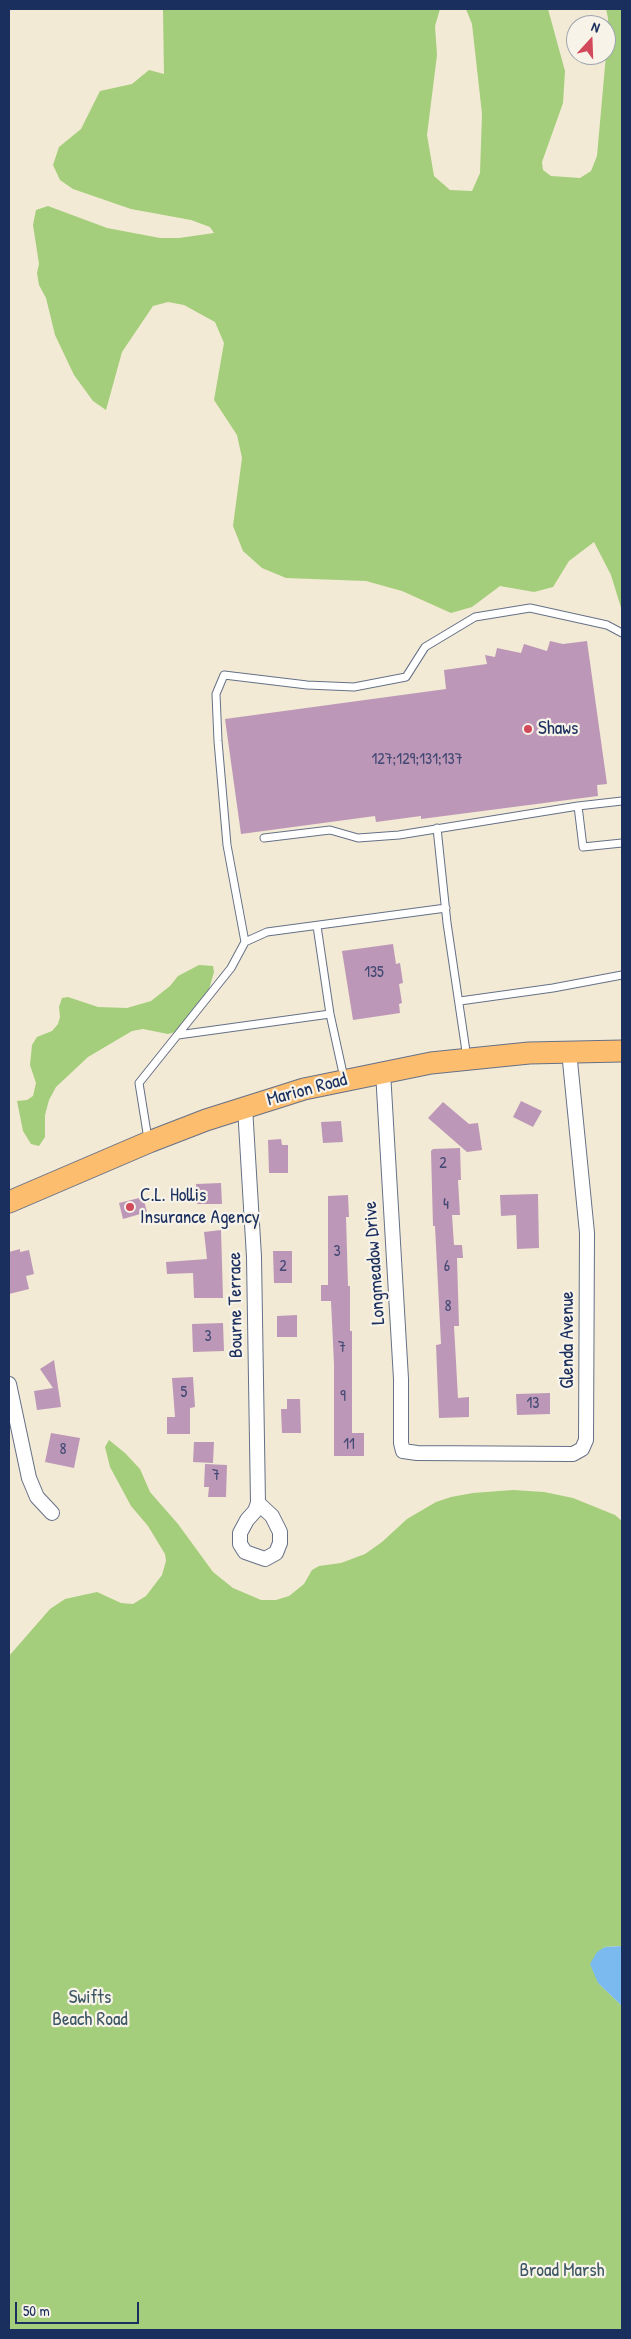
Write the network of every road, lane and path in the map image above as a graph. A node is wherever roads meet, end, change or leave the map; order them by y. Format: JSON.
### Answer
{"nodes":[{"id":1,"x":622,"y":632,"type":"edge"},
{"id":2,"x":622,"y":801,"type":"edge"},
{"id":3,"x":578,"y":806,"type":"junction"},
{"id":4,"x":437,"y":828,"type":"junction"},
{"id":5,"x":264,"y":838,"type":"dead end"},
{"id":6,"x":622,"y":843,"type":"edge"},
{"id":7,"x":446,"y":908,"type":"junction"},
{"id":8,"x":317,"y":926,"type":"junction"},
{"id":9,"x":245,"y":942,"type":"junction"},
{"id":10,"x":622,"y":975,"type":"edge"},
{"id":11,"x":460,"y":1001,"type":"junction"},
{"id":12,"x":330,"y":1014,"type":"junction"},
{"id":13,"x":178,"y":1035,"type":"junction"},
{"id":14,"x":622,"y":1050,"type":"edge"},
{"id":15,"x":569,"y":1051,"type":"junction"},
{"id":16,"x":467,"y":1060,"type":"junction"},
{"id":17,"x":383,"y":1072,"type":"junction"},
{"id":18,"x":344,"y":1080,"type":"junction"},
{"id":19,"x":246,"y":1107,"type":"junction"},
{"id":20,"x":149,"y":1142,"type":"junction"},
{"id":21,"x":9,"y":1202,"type":"edge"},
{"id":22,"x":9,"y":1384,"type":"edge"},
{"id":23,"x":403,"y":1451,"type":"joint"},
{"id":24,"x":258,"y":1503,"type":"dead end"},
{"id":25,"x":52,"y":1513,"type":"dead end"}],
"edges":[{"from":1,"to":9,"type":"lane"},
{"from":2,"to":3,"type":"lane"},
{"from":3,"to":4,"type":"lane"},
{"from":3,"to":6,"type":"lane"},
{"from":4,"to":5,"type":"lane"},
{"from":4,"to":7,"type":"lane"},
{"from":7,"to":8,"type":"lane"},
{"from":7,"to":11,"type":"lane"},
{"from":8,"to":9,"type":"lane"},
{"from":8,"to":12,"type":"lane"},
{"from":9,"to":13,"type":"lane"},
{"from":10,"to":11,"type":"lane"},
{"from":11,"to":16,"type":"lane"},
{"from":12,"to":13,"type":"lane"},
{"from":12,"to":18,"type":"lane"},
{"from":13,"to":20,"type":"lane"},
{"from":14,"to":15,"type":"main road","name":"Marion Road"},
{"from":15,"to":16,"type":"main road","name":"Marion Road"},
{"from":15,"to":23,"type":"street","name":"Glenda Avenue"},
{"from":16,"to":17,"type":"main road","name":"Marion Road"},
{"from":17,"to":18,"type":"main road","name":"Marion Road"},
{"from":17,"to":23,"type":"street","name":"Longmeadow Drive"},
{"from":18,"to":19,"type":"main road","name":"Marion Road"},
{"from":19,"to":20,"type":"main road","name":"Marion Road"},
{"from":19,"to":24,"type":"street","name":"Bourne Terrace"},
{"from":20,"to":21,"type":"main road","name":"Marion Road"},
{"from":22,"to":25,"type":"street"}]}
